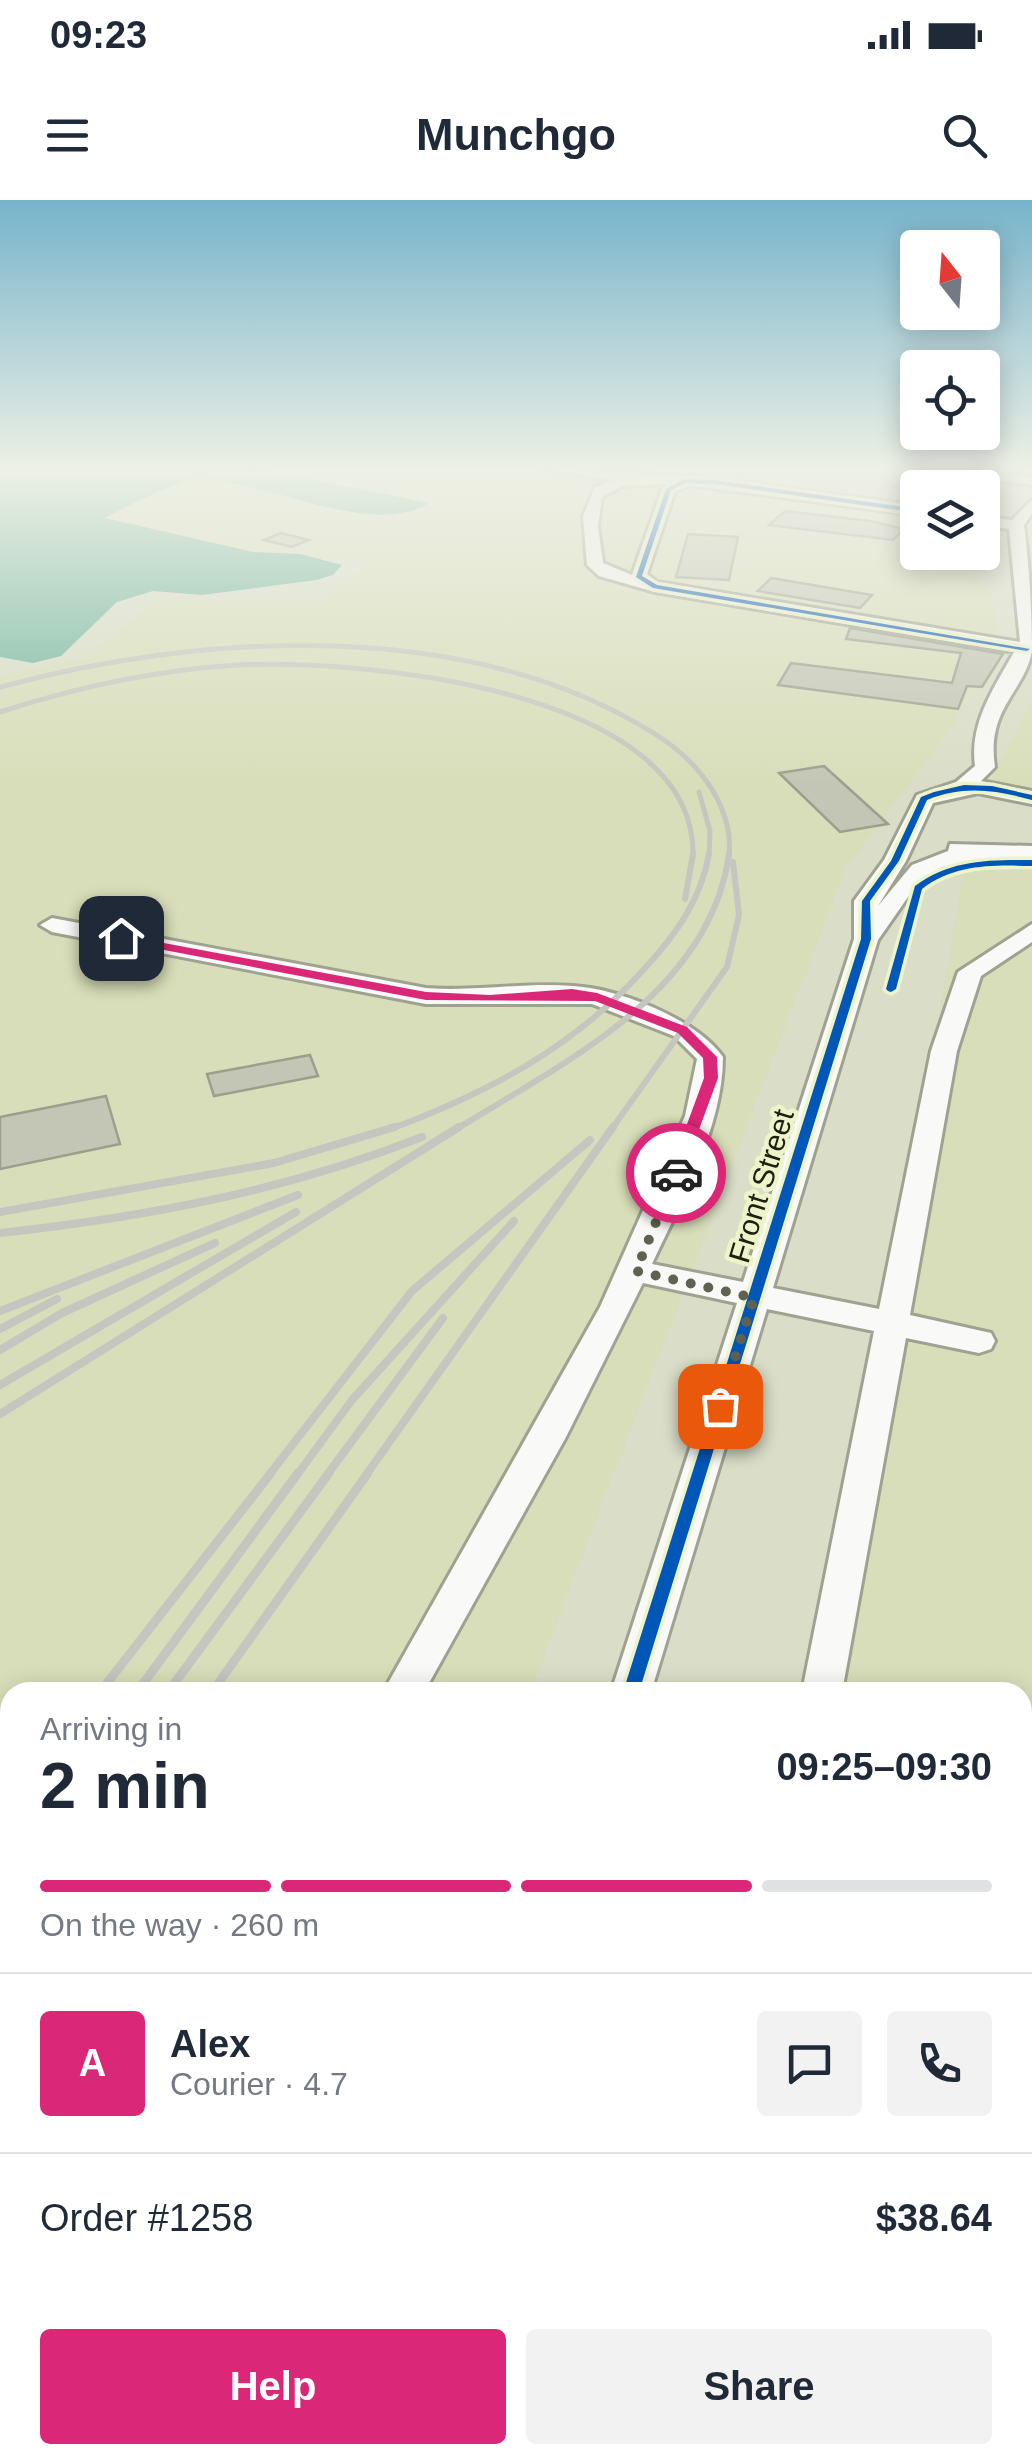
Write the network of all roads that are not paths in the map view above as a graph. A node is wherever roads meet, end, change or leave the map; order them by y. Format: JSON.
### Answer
{"nodes":[{"id":1,"x":615,"y":575,"type":"edge"},
{"id":2,"x":640,"y":575,"type":"edge"},
{"id":3,"x":1023,"y":575,"type":"edge"},
{"id":4,"x":643,"y":582,"type":"junction"},
{"id":5,"x":1027,"y":654,"type":"edge"},
{"id":6,"x":988,"y":728,"type":"junction"},
{"id":7,"x":962,"y":788,"type":"junction"},
{"id":8,"x":1032,"y":795,"type":"edge"},
{"id":9,"x":915,"y":818,"type":"junction"},
{"id":10,"x":978,"y":853,"type":"junction"},
{"id":11,"x":1032,"y":853,"type":"edge"},
{"id":12,"x":52,"y":926,"type":"dead end"},
{"id":13,"x":1032,"y":931,"type":"edge"},
{"id":14,"x":866,"y":939,"type":"junction"},
{"id":15,"x":636,"y":1271,"type":"junction"},
{"id":16,"x":754,"y":1298,"type":"junction"},
{"id":17,"x":890,"y":1324,"type":"junction"},
{"id":18,"x":979,"y":1341,"type":"dead end"},
{"id":19,"x":410,"y":1682,"type":"edge"},
{"id":20,"x":634,"y":1682,"type":"edge"},
{"id":21,"x":824,"y":1682,"type":"edge"}],
"edges":[{"from":1,"to":4,"type":"street"},
{"from":2,"to":4,"type":"street"},
{"from":3,"to":5,"type":"street"},
{"from":4,"to":5,"type":"street"},
{"from":5,"to":6,"type":"street"},
{"from":6,"to":7,"type":"street"},
{"from":6,"to":8,"type":"street"},
{"from":7,"to":8,"type":"street"},
{"from":7,"to":9,"type":"street"},
{"from":9,"to":10,"type":"street"},
{"from":9,"to":14,"type":"street","name":"Front Street"},
{"from":10,"to":11,"type":"street"},
{"from":10,"to":14,"type":"street","name":"Front Street"},
{"from":12,"to":15,"type":"street"},
{"from":13,"to":17,"type":"street"},
{"from":14,"to":16,"type":"street","name":"Front Street"},
{"from":15,"to":16,"type":"street"},
{"from":15,"to":19,"type":"street"},
{"from":16,"to":17,"type":"street"},
{"from":16,"to":20,"type":"street","name":"Front Street"},
{"from":17,"to":18,"type":"street"},
{"from":17,"to":21,"type":"street"}]}
